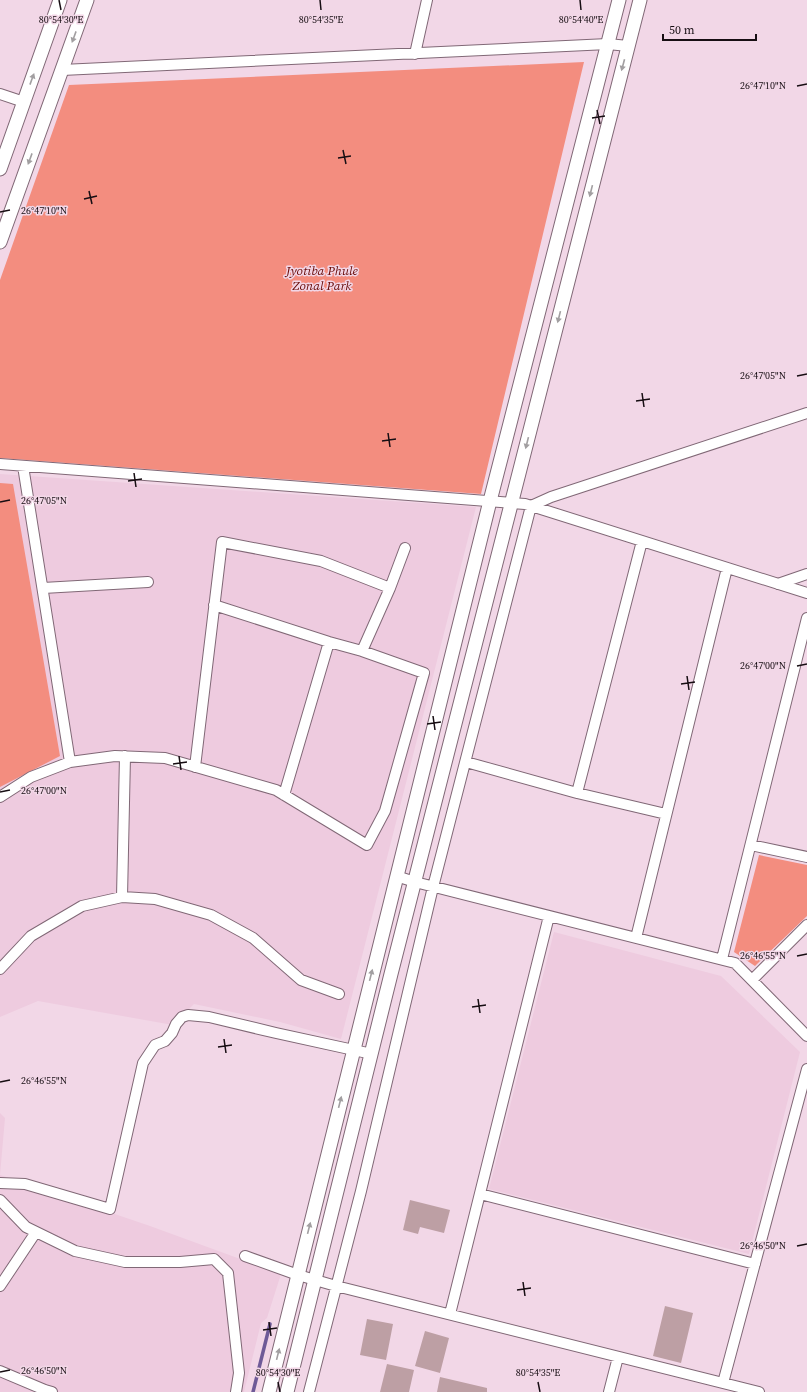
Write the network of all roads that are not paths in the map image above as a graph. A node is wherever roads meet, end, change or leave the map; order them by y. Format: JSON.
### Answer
{"nodes":[{"id":1,"x":60,"y":0,"type":"edge"},
{"id":2,"x":87,"y":0,"type":"edge"},
{"id":3,"x":426,"y":0,"type":"edge"},
{"id":4,"x":619,"y":0,"type":"edge"},
{"id":5,"x":640,"y":0,"type":"edge"},
{"id":6,"x":608,"y":44,"type":"junction"},
{"id":7,"x":628,"y":46,"type":"junction"},
{"id":8,"x":415,"y":54,"type":"junction"},
{"id":9,"x":62,"y":70,"type":"junction"},
{"id":10,"x":0,"y":94,"type":"edge"},
{"id":11,"x":24,"y":102,"type":"junction"},
{"id":12,"x":0,"y":169,"type":"edge"},
{"id":13,"x":0,"y":242,"type":"edge"},
{"id":14,"x":807,"y":413,"type":"edge"},
{"id":15,"x":0,"y":464,"type":"edge"},
{"id":16,"x":23,"y":466,"type":"junction"},
{"id":17,"x":490,"y":501,"type":"junction"},
{"id":18,"x":512,"y":502,"type":"junction"},
{"id":19,"x":531,"y":506,"type":"junction"},
{"id":20,"x":642,"y":541,"type":"junction"},
{"id":21,"x":405,"y":548,"type":"dead end"},
{"id":22,"x":727,"y":568,"type":"junction"},
{"id":23,"x":807,"y":574,"type":"edge"},
{"id":24,"x":148,"y":582,"type":"dead end"},
{"id":25,"x":778,"y":584,"type":"junction"},
{"id":26,"x":43,"y":588,"type":"junction"},
{"id":27,"x":390,"y":588,"type":"junction"},
{"id":28,"x":807,"y":593,"type":"edge"},
{"id":29,"x":214,"y":605,"type":"junction"},
{"id":30,"x":807,"y":618,"type":"edge"},
{"id":31,"x":329,"y":642,"type":"junction"},
{"id":32,"x":362,"y":651,"type":"junction"},
{"id":33,"x":125,"y":756,"type":"junction"},
{"id":34,"x":70,"y":762,"type":"junction"},
{"id":35,"x":466,"y":762,"type":"junction"},
{"id":36,"x":195,"y":767,"type":"junction"},
{"id":37,"x":577,"y":793,"type":"junction"},
{"id":38,"x":284,"y":795,"type":"junction"},
{"id":39,"x":0,"y":797,"type":"edge"},
{"id":40,"x":666,"y":814,"type":"junction"},
{"id":41,"x":751,"y":845,"type":"junction"},
{"id":42,"x":807,"y":857,"type":"edge"},
{"id":43,"x":396,"y":876,"type":"junction"},
{"id":44,"x":415,"y":882,"type":"junction"},
{"id":45,"x":433,"y":887,"type":"junction"},
{"id":46,"x":122,"y":897,"type":"junction"},
{"id":47,"x":549,"y":916,"type":"junction"},
{"id":48,"x":807,"y":925,"type":"edge"},
{"id":49,"x":636,"y":938,"type":"junction"},
{"id":50,"x":722,"y":959,"type":"junction"},
{"id":51,"x":0,"y":969,"type":"edge"},
{"id":52,"x":752,"y":980,"type":"junction"},
{"id":53,"x":339,"y":994,"type":"dead end"},
{"id":54,"x":807,"y":1036,"type":"edge"},
{"id":55,"x":353,"y":1051,"type":"junction"},
{"id":56,"x":372,"y":1054,"type":"junction"},
{"id":57,"x":807,"y":1069,"type":"edge"},
{"id":58,"x":0,"y":1183,"type":"edge"},
{"id":59,"x":480,"y":1194,"type":"junction"},
{"id":60,"x":0,"y":1200,"type":"edge"},
{"id":61,"x":36,"y":1232,"type":"junction"},
{"id":62,"x":245,"y":1256,"type":"dead end"},
{"id":63,"x":755,"y":1264,"type":"junction"},
{"id":64,"x":298,"y":1275,"type":"junction"},
{"id":65,"x":315,"y":1280,"type":"junction"},
{"id":66,"x":0,"y":1286,"type":"edge"},
{"id":67,"x":336,"y":1286,"type":"junction"},
{"id":68,"x":450,"y":1314,"type":"junction"},
{"id":69,"x":618,"y":1357,"type":"junction"},
{"id":70,"x":0,"y":1371,"type":"edge"},
{"id":71,"x":723,"y":1383,"type":"junction"},
{"id":72,"x":52,"y":1392,"type":"edge"},
{"id":73,"x":236,"y":1392,"type":"edge"},
{"id":74,"x":268,"y":1392,"type":"edge"},
{"id":75,"x":287,"y":1392,"type":"edge"},
{"id":76,"x":309,"y":1392,"type":"edge"},
{"id":77,"x":609,"y":1392,"type":"edge"},
{"id":78,"x":759,"y":1392,"type":"edge"}],
"edges":[{"from":11,"to":1,"type":"street","one_way":true},
{"from":2,"to":9,"type":"street","one_way":true},
{"from":3,"to":8,"type":"street"},
{"from":4,"to":6,"type":"street"},
{"from":5,"to":7,"type":"street"},
{"from":6,"to":7,"type":"street"},
{"from":6,"to":8,"type":"street"},
{"from":6,"to":17,"type":"street"},
{"from":7,"to":18,"type":"street","one_way":true},
{"from":8,"to":9,"type":"street"},
{"from":9,"to":13,"type":"street","one_way":true},
{"from":10,"to":11,"type":"street"},
{"from":11,"to":12,"type":"street"},
{"from":14,"to":19,"type":"street"},
{"from":15,"to":16,"type":"street"},
{"from":16,"to":17,"type":"street"},
{"from":16,"to":26,"type":"street"},
{"from":17,"to":18,"type":"street"},
{"from":17,"to":43,"type":"street"},
{"from":18,"to":19,"type":"street"},
{"from":18,"to":44,"type":"street"},
{"from":19,"to":20,"type":"street"},
{"from":19,"to":35,"type":"street"},
{"from":20,"to":22,"type":"street"},
{"from":20,"to":37,"type":"street"},
{"from":21,"to":27,"type":"street"},
{"from":22,"to":25,"type":"street"},
{"from":22,"to":40,"type":"street"},
{"from":23,"to":25,"type":"street"},
{"from":24,"to":26,"type":"street"},
{"from":25,"to":28,"type":"street"},
{"from":26,"to":34,"type":"street"},
{"from":27,"to":29,"type":"street"},
{"from":27,"to":32,"type":"street"},
{"from":29,"to":31,"type":"street"},
{"from":29,"to":36,"type":"street"},
{"from":30,"to":41,"type":"street"},
{"from":31,"to":32,"type":"street"},
{"from":31,"to":38,"type":"street"},
{"from":32,"to":38,"type":"street"},
{"from":33,"to":34,"type":"street"},
{"from":33,"to":36,"type":"street"},
{"from":33,"to":46,"type":"street"},
{"from":34,"to":39,"type":"street"},
{"from":35,"to":37,"type":"street"},
{"from":35,"to":45,"type":"street"},
{"from":36,"to":38,"type":"street"},
{"from":37,"to":40,"type":"street"},
{"from":40,"to":49,"type":"street"},
{"from":41,"to":42,"type":"street"},
{"from":41,"to":50,"type":"street"},
{"from":43,"to":44,"type":"street"},
{"from":55,"to":43,"type":"street","one_way":true},
{"from":44,"to":45,"type":"street"},
{"from":44,"to":56,"type":"street"},
{"from":45,"to":47,"type":"street"},
{"from":45,"to":67,"type":"street"},
{"from":46,"to":51,"type":"street"},
{"from":46,"to":53,"type":"street"},
{"from":47,"to":49,"type":"street"},
{"from":47,"to":59,"type":"street"},
{"from":48,"to":52,"type":"street"},
{"from":49,"to":50,"type":"street"},
{"from":50,"to":52,"type":"street"},
{"from":52,"to":54,"type":"street"},
{"from":55,"to":56,"type":"street"},
{"from":55,"to":58,"type":"street"},
{"from":64,"to":55,"type":"street","one_way":true},
{"from":56,"to":65,"type":"street"},
{"from":57,"to":63,"type":"street"},
{"from":59,"to":63,"type":"street"},
{"from":59,"to":68,"type":"street"},
{"from":60,"to":61,"type":"street"},
{"from":61,"to":66,"type":"street"},
{"from":61,"to":73,"type":"street"},
{"from":62,"to":64,"type":"street"},
{"from":63,"to":71,"type":"street"},
{"from":64,"to":65,"type":"street"},
{"from":74,"to":64,"type":"street","one_way":true},
{"from":65,"to":67,"type":"street"},
{"from":65,"to":75,"type":"street"},
{"from":67,"to":68,"type":"street"},
{"from":67,"to":76,"type":"street"},
{"from":68,"to":69,"type":"street"},
{"from":69,"to":71,"type":"street"},
{"from":69,"to":77,"type":"street"},
{"from":70,"to":72,"type":"street"},
{"from":71,"to":78,"type":"street"}]}
